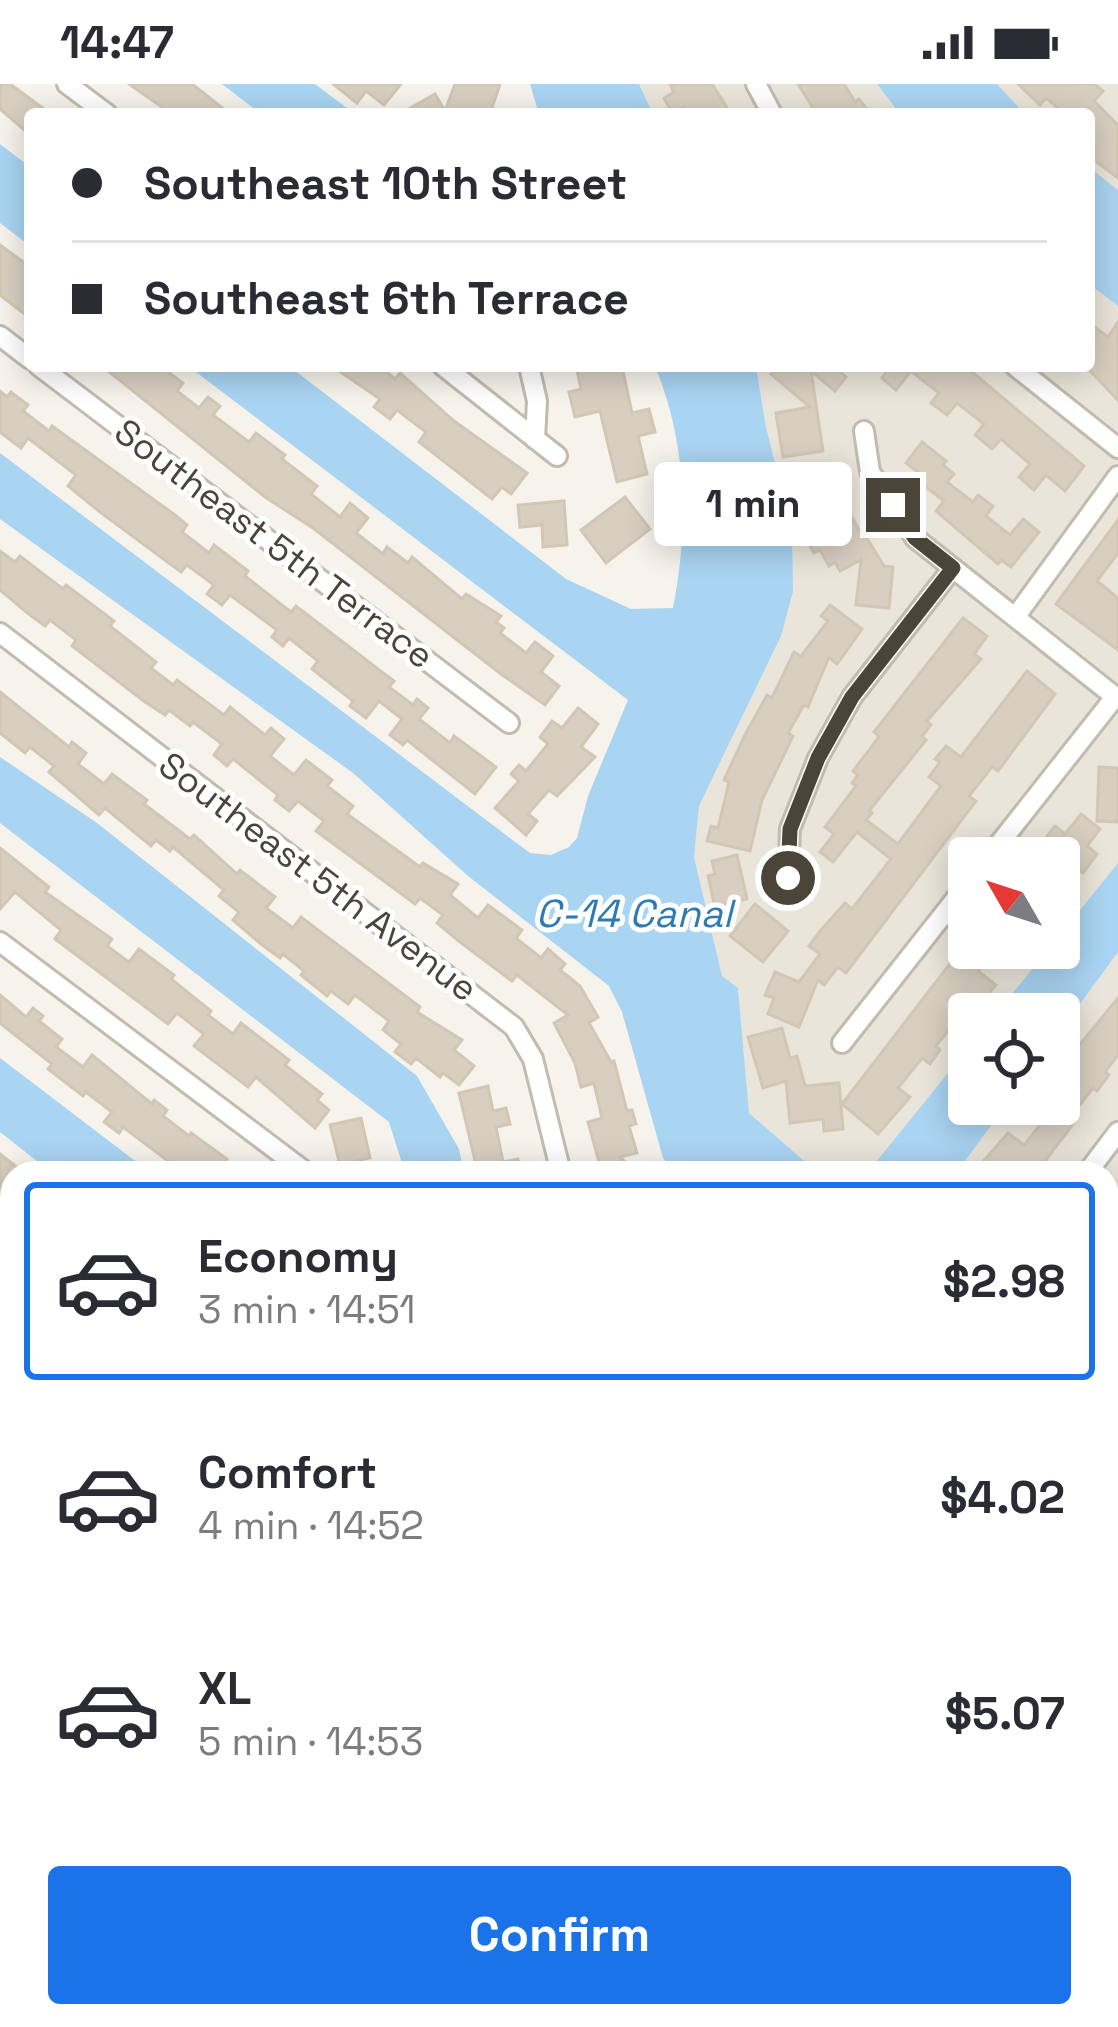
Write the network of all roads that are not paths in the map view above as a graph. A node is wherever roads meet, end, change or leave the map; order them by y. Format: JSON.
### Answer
{"nodes":[{"id":1,"x":67,"y":84,"type":"edge"},
{"id":2,"x":99,"y":108,"type":"edge"},
{"id":3,"x":0,"y":336,"type":"edge"},
{"id":4,"x":24,"y":354,"type":"edge"},
{"id":5,"x":48,"y":372,"type":"edge"},
{"id":6,"x":454,"y":372,"type":"edge"},
{"id":7,"x":530,"y":372,"type":"edge"},
{"id":8,"x":1023,"y":372,"type":"edge"},
{"id":9,"x":864,"y":431,"type":"dead end"},
{"id":10,"x":536,"y":439,"type":"junction"},
{"id":11,"x":1118,"y":448,"type":"edge"},
{"id":12,"x":557,"y":456,"type":"dead end"},
{"id":13,"x":1118,"y":476,"type":"edge"},
{"id":14,"x":953,"y":568,"type":"junction"},
{"id":15,"x":1016,"y":616,"type":"junction"},
{"id":16,"x":0,"y":633,"type":"edge"},
{"id":17,"x":1117,"y":698,"type":"edge"},
{"id":18,"x":509,"y":722,"type":"dead end"},
{"id":19,"x":1005,"y":837,"type":"edge"},
{"id":20,"x":788,"y":878,"type":"dead end"},
{"id":21,"x":948,"y":909,"type":"edge"},
{"id":22,"x":0,"y":943,"type":"edge"},
{"id":23,"x":842,"y":1043,"type":"dead end"},
{"id":24,"x":1118,"y":1132,"type":"edge"},
{"id":25,"x":291,"y":1161,"type":"edge"},
{"id":26,"x":558,"y":1161,"type":"edge"},
{"id":27,"x":1096,"y":1161,"type":"edge"}],
"edges":[{"from":1,"to":2,"type":"street"},
{"from":3,"to":4,"type":"street"},
{"from":5,"to":18,"type":"street","name":"Southeast 5th Terrace"},
{"from":6,"to":10,"type":"street"},
{"from":7,"to":10,"type":"street"},
{"from":8,"to":11,"type":"street"},
{"from":9,"to":14,"type":"street"},
{"from":10,"to":12,"type":"street"},
{"from":13,"to":15,"type":"street"},
{"from":14,"to":15,"type":"street"},
{"from":14,"to":20,"type":"street"},
{"from":15,"to":17,"type":"street"},
{"from":16,"to":26,"type":"street","name":"Southeast 5th Avenue"},
{"from":17,"to":19,"type":"street"},
{"from":21,"to":23,"type":"street"},
{"from":22,"to":25,"type":"street"},
{"from":24,"to":27,"type":"street"}]}
